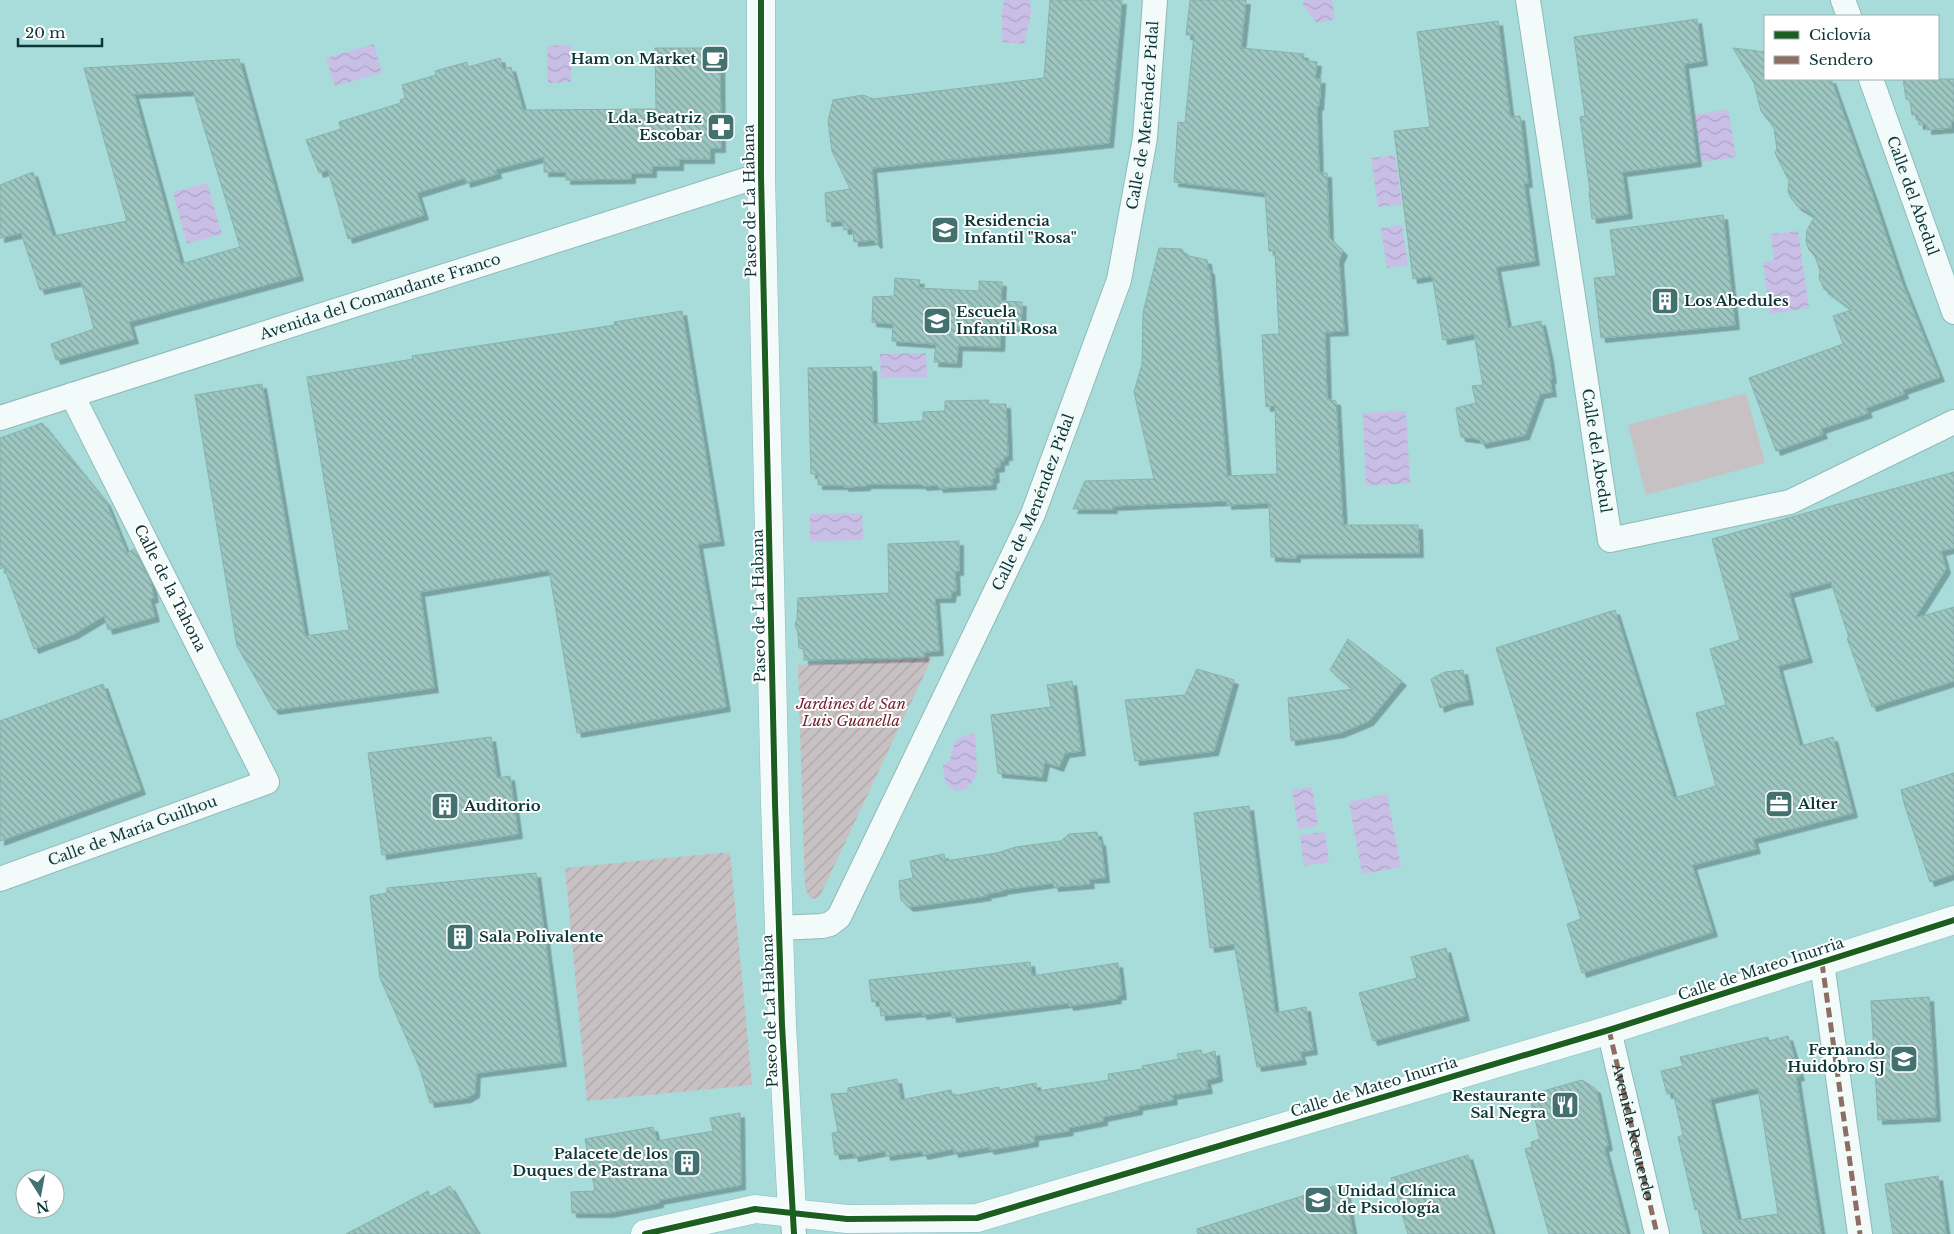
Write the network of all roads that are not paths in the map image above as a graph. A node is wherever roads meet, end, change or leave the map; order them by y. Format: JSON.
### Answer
{"nodes":[{"id":1,"x":761,"y":0,"type":"edge"},
{"id":2,"x":1155,"y":0,"type":"edge"},
{"id":3,"x":1528,"y":0,"type":"edge"},
{"id":4,"x":1843,"y":0,"type":"edge"},
{"id":5,"x":1849,"y":15,"type":"edge"},
{"id":6,"x":1871,"y":80,"type":"edge"},
{"id":7,"x":761,"y":175,"type":"junction"},
{"id":8,"x":1954,"y":312,"type":"edge"},
{"id":9,"x":72,"y":395,"type":"junction"},
{"id":10,"x":0,"y":418,"type":"edge"},
{"id":11,"x":1954,"y":422,"type":"edge"},
{"id":12,"x":266,"y":782,"type":"joint"},
{"id":13,"x":0,"y":879,"type":"edge"},
{"id":14,"x":1954,"y":920,"type":"edge"},
{"id":15,"x":779,"y":928,"type":"junction"},
{"id":16,"x":1822,"y":963,"type":"junction"},
{"id":17,"x":1609,"y":1030,"type":"junction"},
{"id":18,"x":978,"y":1218,"type":"junction"},
{"id":19,"x":793,"y":1223,"type":"edge"},
{"id":20,"x":645,"y":1234,"type":"edge"},
{"id":21,"x":950,"y":1234,"type":"edge"},
{"id":22,"x":1657,"y":1234,"type":"edge"},
{"id":23,"x":1860,"y":1234,"type":"edge"}],
"edges":[{"from":1,"to":7,"type":"main road","name":"Paseo de La Habana"},
{"from":2,"to":15,"type":"street","name":"Calle de Menéndez Pidal"},
{"from":3,"to":11,"type":"street","name":"Calle del Abedul"},
{"from":4,"to":5,"type":"street"},
{"from":6,"to":8,"type":"street","name":"Calle del Abedul"},
{"from":7,"to":9,"type":"street","name":"Avenida del Comandante Franco"},
{"from":7,"to":15,"type":"main road","name":"Paseo de La Habana"},
{"from":9,"to":10,"type":"street","name":"Avenida del Comandante Franco"},
{"from":9,"to":12,"type":"street","name":"Calle de la Tahona"},
{"from":12,"to":13,"type":"street","name":"Calle de María Guilhou"},
{"from":14,"to":16,"type":"main road","name":"Calle de Mateo Inurria"},
{"from":15,"to":19,"type":"main road","name":"Paseo de La Habana"},
{"from":16,"to":17,"type":"main road","name":"Calle de Mateo Inurria"},
{"from":16,"to":23,"type":"street"},
{"from":17,"to":18,"type":"main road","name":"Calle de Mateo Inurria"},
{"from":17,"to":22,"type":"street","name":"Avenida Recuerdo"},
{"from":18,"to":19,"type":"main road","name":"Calle de Mateo Inurria"},
{"from":18,"to":21,"type":"main road"},
{"from":19,"to":20,"type":"main road","name":"Calle de Mateo Inurria"}]}
